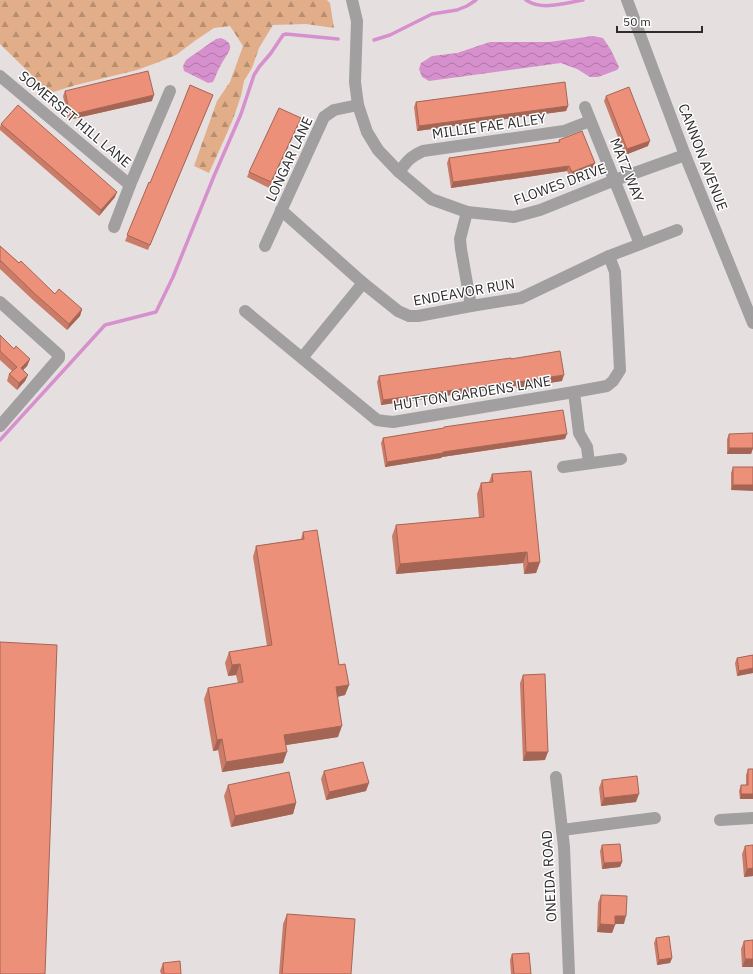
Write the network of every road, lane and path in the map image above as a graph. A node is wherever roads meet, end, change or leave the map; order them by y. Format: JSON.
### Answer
{"nodes":[{"id":1,"x":352,"y":0,"type":"edge"},
{"id":2,"x":627,"y":1,"type":"edge"},
{"id":3,"x":0,"y":76,"type":"edge"},
{"id":4,"x":170,"y":91,"type":"dead end"},
{"id":5,"x":358,"y":105,"type":"junction"},
{"id":6,"x":585,"y":107,"type":"dead end"},
{"id":7,"x":590,"y":121,"type":"junction"},
{"id":8,"x":685,"y":155,"type":"junction"},
{"id":9,"x":399,"y":172,"type":"junction"},
{"id":10,"x":615,"y":180,"type":"junction"},
{"id":11,"x":130,"y":185,"type":"junction"},
{"id":12,"x":281,"y":210,"type":"junction"},
{"id":13,"x":467,"y":212,"type":"junction"},
{"id":14,"x":114,"y":227,"type":"dead end"},
{"id":15,"x":677,"y":230,"type":"dead end"},
{"id":16,"x":640,"y":244,"type":"junction"},
{"id":17,"x":265,"y":246,"type":"dead end"},
{"id":18,"x":610,"y":256,"type":"junction"},
{"id":19,"x":363,"y":283,"type":"junction"},
{"id":20,"x":0,"y":302,"type":"edge"},
{"id":21,"x":471,"y":306,"type":"junction"},
{"id":22,"x":245,"y":311,"type":"dead end"},
{"id":23,"x":753,"y":323,"type":"edge"},
{"id":24,"x":302,"y":358,"type":"junction"},
{"id":25,"x":574,"y":392,"type":"junction"},
{"id":26,"x":0,"y":426,"type":"edge"},
{"id":27,"x":621,"y":458,"type":"dead end"},
{"id":28,"x":589,"y":463,"type":"junction"},
{"id":29,"x":563,"y":467,"type":"dead end"},
{"id":30,"x":556,"y":777,"type":"dead end"},
{"id":31,"x":655,"y":818,"type":"dead end"},
{"id":32,"x":753,"y":818,"type":"edge"},
{"id":33,"x":720,"y":820,"type":"dead end"},
{"id":34,"x":562,"y":830,"type":"junction"},
{"id":35,"x":569,"y":974,"type":"edge"}],
"edges":[{"from":1,"to":5,"type":"street","name":"FLOWES DRIVE"},
{"from":2,"to":8,"type":"street","name":"CANNON AVENUE"},
{"from":3,"to":11,"type":"street","name":"SOMERSET HILL LANE"},
{"from":4,"to":11,"type":"street","name":"SOMERSET HILL LANE"},
{"from":5,"to":9,"type":"street","name":"FLOWES DRIVE"},
{"from":5,"to":12,"type":"street","name":"LONGAR LANE"},
{"from":6,"to":7,"type":"street","name":"MATZ WAY"},
{"from":7,"to":9,"type":"street","name":"MILLIE FAE ALLEY"},
{"from":7,"to":10,"type":"street","name":"MATZ WAY"},
{"from":8,"to":10,"type":"street","name":"FLOWES DRIVE"},
{"from":8,"to":23,"type":"street","name":"CANNON AVENUE"},
{"from":9,"to":13,"type":"street","name":"FLOWES DRIVE"},
{"from":10,"to":13,"type":"street","name":"FLOWES DRIVE"},
{"from":10,"to":16,"type":"street","name":"MATZ WAY"},
{"from":11,"to":14,"type":"street","name":"SOMERSET HILL LANE"},
{"from":12,"to":17,"type":"street","name":"LONGAR LANE"},
{"from":12,"to":19,"type":"street","name":"ENDEAVOR RUN"},
{"from":13,"to":21,"type":"street"},
{"from":15,"to":16,"type":"street","name":"ENDEAVOR RUN"},
{"from":16,"to":18,"type":"street","name":"ENDEAVOR RUN"},
{"from":18,"to":21,"type":"street","name":"ENDEAVOR RUN"},
{"from":18,"to":25,"type":"street","name":"HUTTON GARDENS LANE"},
{"from":19,"to":21,"type":"street","name":"ENDEAVOR RUN"},
{"from":19,"to":24,"type":"street"},
{"from":20,"to":26,"type":"street"},
{"from":22,"to":24,"type":"street","name":"HUTTON GARDENS LANE"},
{"from":24,"to":25,"type":"street","name":"HUTTON GARDENS LANE"},
{"from":25,"to":28,"type":"street"},
{"from":27,"to":28,"type":"street"},
{"from":28,"to":29,"type":"street"},
{"from":30,"to":34,"type":"street","name":"ONEIDA ROAD"},
{"from":31,"to":34,"type":"street"},
{"from":32,"to":33,"type":"street"},
{"from":34,"to":35,"type":"street","name":"ONEIDA ROAD"}]}
